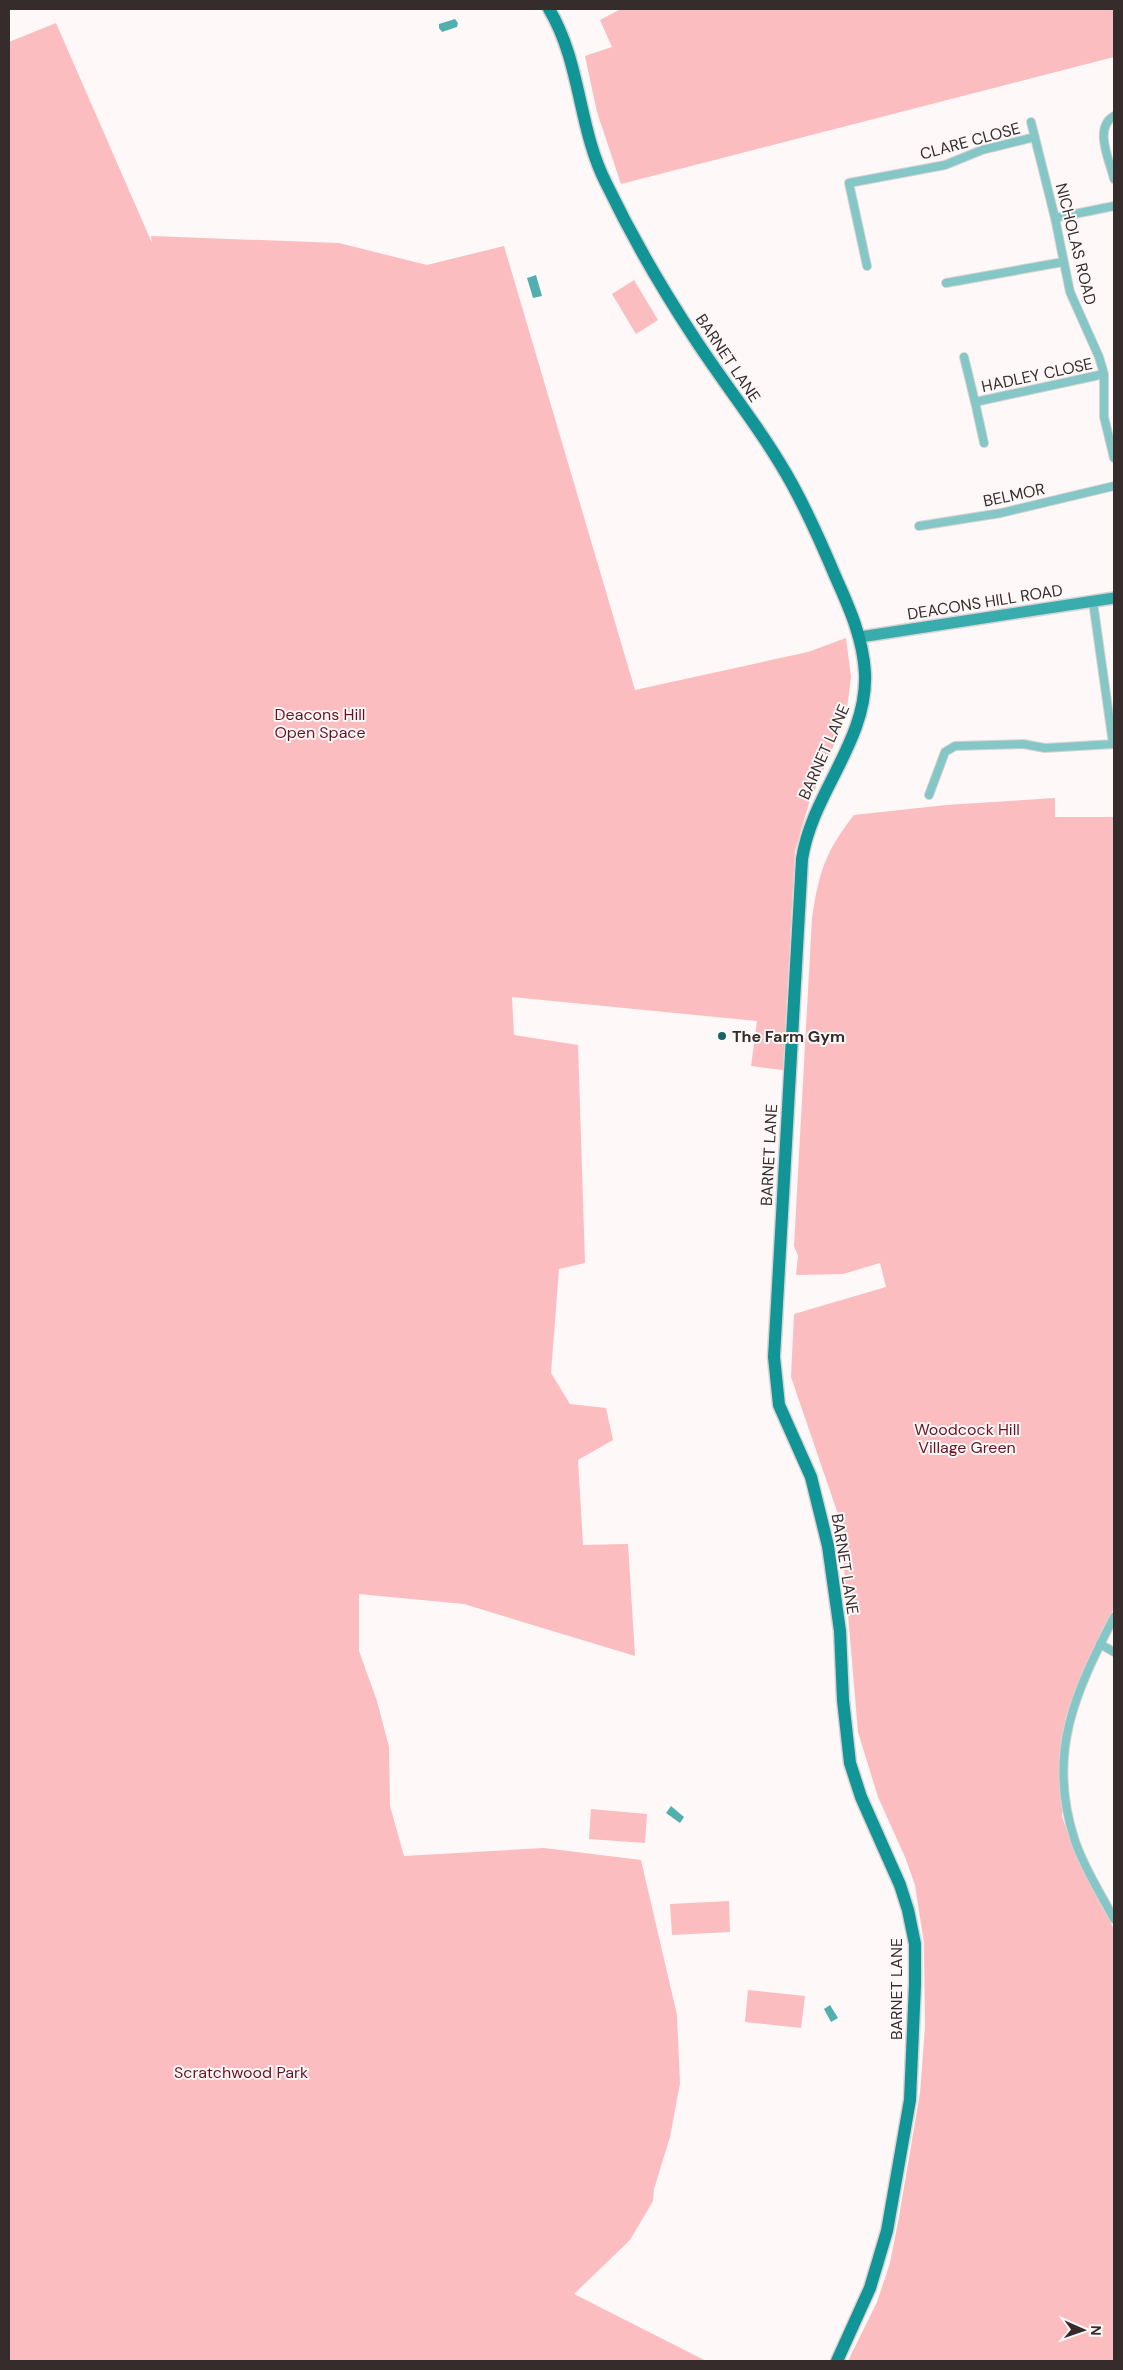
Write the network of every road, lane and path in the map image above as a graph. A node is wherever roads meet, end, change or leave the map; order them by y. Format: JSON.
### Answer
{"nodes":[{"id":1,"x":549,"y":9,"type":"edge"},
{"id":2,"x":1114,"y":116,"type":"edge"},
{"id":3,"x":1031,"y":122,"type":"dead end"},
{"id":4,"x":1035,"y":137,"type":"junction"},
{"id":5,"x":1114,"y":179,"type":"edge"},
{"id":6,"x":1114,"y":206,"type":"edge"},
{"id":7,"x":1055,"y":218,"type":"junction"},
{"id":8,"x":1063,"y":262,"type":"junction"},
{"id":9,"x":867,"y":266,"type":"dead end"},
{"id":10,"x":946,"y":283,"type":"dead end"},
{"id":11,"x":964,"y":357,"type":"dead end"},
{"id":12,"x":1104,"y":374,"type":"junction"},
{"id":13,"x":975,"y":402,"type":"junction"},
{"id":14,"x":1111,"y":435,"type":"edge"},
{"id":15,"x":984,"y":443,"type":"dead end"},
{"id":16,"x":1114,"y":458,"type":"edge"},
{"id":17,"x":1114,"y":486,"type":"edge"},
{"id":18,"x":919,"y":526,"type":"dead end"},
{"id":19,"x":1114,"y":598,"type":"edge"},
{"id":20,"x":1093,"y":602,"type":"junction"},
{"id":21,"x":860,"y":637,"type":"junction"},
{"id":22,"x":1114,"y":744,"type":"edge"},
{"id":23,"x":929,"y":795,"type":"dead end"},
{"id":24,"x":1114,"y":1617,"type":"edge"},
{"id":25,"x":1100,"y":1644,"type":"junction"},
{"id":26,"x":1114,"y":1652,"type":"edge"},
{"id":27,"x":1114,"y":1919,"type":"edge"},
{"id":28,"x":838,"y":2361,"type":"edge"}],
"edges":[{"from":1,"to":21,"type":"main road","name":"BARNET LANE"},
{"from":2,"to":5,"type":"street"},
{"from":3,"to":4,"type":"street","name":"NICHOLAS ROAD"},
{"from":4,"to":7,"type":"street","name":"NICHOLAS ROAD"},
{"from":4,"to":9,"type":"street","name":"CLARE CLOSE"},
{"from":6,"to":7,"type":"street"},
{"from":7,"to":8,"type":"street","name":"NICHOLAS ROAD"},
{"from":8,"to":10,"type":"street"},
{"from":8,"to":12,"type":"street","name":"NICHOLAS ROAD"},
{"from":11,"to":13,"type":"street","name":"HADLEY CLOSE"},
{"from":12,"to":13,"type":"street","name":"HADLEY CLOSE"},
{"from":12,"to":14,"type":"street","name":"NICHOLAS ROAD"},
{"from":13,"to":15,"type":"street","name":"HADLEY CLOSE"},
{"from":14,"to":16,"type":"street","name":"NICHOLAS ROAD"},
{"from":17,"to":18,"type":"street","name":"BELMOR"},
{"from":19,"to":20,"type":"street","name":"DEACONS HILL ROAD"},
{"from":20,"to":21,"type":"street","name":"DEACONS HILL ROAD"},
{"from":20,"to":22,"type":"street"},
{"from":21,"to":28,"type":"main road","name":"BARNET LANE"},
{"from":22,"to":23,"type":"street"},
{"from":24,"to":25,"type":"street"},
{"from":25,"to":26,"type":"street"},
{"from":25,"to":27,"type":"street"}]}
